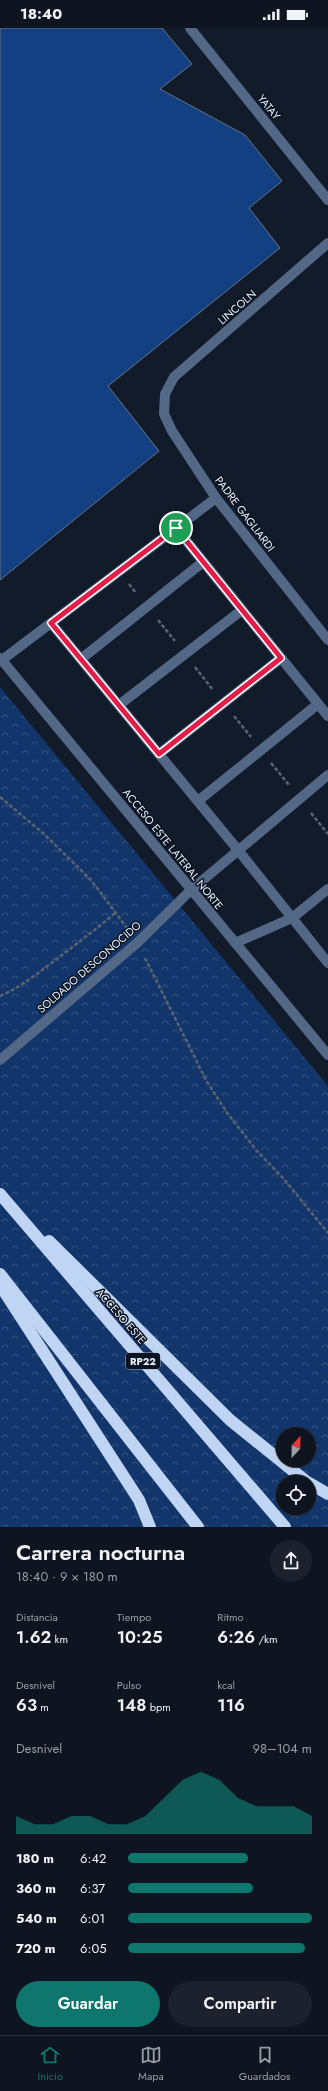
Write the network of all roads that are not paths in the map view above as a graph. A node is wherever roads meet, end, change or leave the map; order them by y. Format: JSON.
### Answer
{"nodes":[{"id":1,"x":190,"y":28,"type":"edge"},
{"id":2,"x":328,"y":200,"type":"edge"},
{"id":3,"x":328,"y":243,"type":"edge"},
{"id":4,"x":166,"y":394,"type":"joint"},
{"id":5,"x":216,"y":498,"type":"junction"},
{"id":6,"x":176,"y":528,"type":"junction"},
{"id":7,"x":203,"y":562,"type":"junction"},
{"id":8,"x":242,"y":610,"type":"junction"},
{"id":9,"x":51,"y":623,"type":"junction"},
{"id":10,"x":328,"y":640,"type":"edge"},
{"id":11,"x":281,"y":658,"type":"junction"},
{"id":12,"x":1,"y":659,"type":"edge"},
{"id":13,"x":81,"y":659,"type":"junction"},
{"id":14,"x":318,"y":704,"type":"junction"},
{"id":15,"x":119,"y":705,"type":"junction"},
{"id":16,"x":328,"y":716,"type":"edge"},
{"id":17,"x":159,"y":754,"type":"junction"},
{"id":18,"x":328,"y":775,"type":"edge"},
{"id":19,"x":198,"y":801,"type":"junction"},
{"id":20,"x":238,"y":850,"type":"junction"},
{"id":21,"x":328,"y":889,"type":"edge"},
{"id":22,"x":191,"y":890,"type":"junction"},
{"id":23,"x":292,"y":918,"type":"junction"},
{"id":24,"x":235,"y":943,"type":"junction"},
{"id":25,"x":328,"y":963,"type":"edge"},
{"id":26,"x":328,"y":1055,"type":"edge"},
{"id":27,"x":0,"y":1060,"type":"edge"},
{"id":28,"x":0,"y":1194,"type":"edge"},
{"id":29,"x":0,"y":1274,"type":"edge"},
{"id":30,"x":0,"y":1285,"type":"edge"},
{"id":31,"x":298,"y":1475,"type":"edge"},
{"id":32,"x":316,"y":1487,"type":"edge"},
{"id":33,"x":328,"y":1494,"type":"edge"},
{"id":34,"x":150,"y":1527,"type":"edge"},
{"id":35,"x":198,"y":1527,"type":"edge"},
{"id":36,"x":286,"y":1527,"type":"edge"}],
"edges":[{"from":1,"to":2,"type":"street","name":"YATAY"},
{"from":3,"to":4,"type":"street","name":"LINCOLN"},
{"from":4,"to":5,"type":"street","name":"PADRE GAGLIARDI"},
{"from":5,"to":6,"type":"street"},
{"from":5,"to":10,"type":"street","name":"PADRE GAGLIARDI"},
{"from":6,"to":7,"type":"street"},
{"from":6,"to":9,"type":"street"},
{"from":7,"to":8,"type":"street"},
{"from":7,"to":13,"type":"street"},
{"from":8,"to":11,"type":"street"},
{"from":8,"to":15,"type":"street"},
{"from":9,"to":12,"type":"street"},
{"from":9,"to":13,"type":"street"},
{"from":11,"to":14,"type":"street"},
{"from":11,"to":17,"type":"street"},
{"from":12,"to":22,"type":"street","name":"ACCESO ESTE LATERAL NORTE"},
{"from":13,"to":15,"type":"street"},
{"from":14,"to":16,"type":"street"},
{"from":14,"to":19,"type":"street"},
{"from":15,"to":17,"type":"street"},
{"from":17,"to":19,"type":"street"},
{"from":18,"to":20,"type":"street","name":"SOLDADO DESCONOCIDO"},
{"from":19,"to":20,"type":"street"},
{"from":20,"to":22,"type":"street","name":"SOLDADO DESCONOCIDO"},
{"from":20,"to":23,"type":"street"},
{"from":21,"to":23,"type":"street"},
{"from":22,"to":24,"type":"street","name":"ACCESO ESTE LATERAL NORTE"},
{"from":22,"to":27,"type":"street","name":"SOLDADO DESCONOCIDO"},
{"from":23,"to":24,"type":"street"},
{"from":23,"to":25,"type":"street"},
{"from":24,"to":26,"type":"street","name":"ACCESO ESTE LATERAL NORTE"},
{"from":28,"to":31,"type":"highway"},
{"from":28,"to":36,"type":"highway","name":"ACCESO ESTE","number":"RP22"},
{"from":29,"to":35,"type":"highway"},
{"from":30,"to":34,"type":"highway"},
{"from":32,"to":33,"type":"highway"}]}
